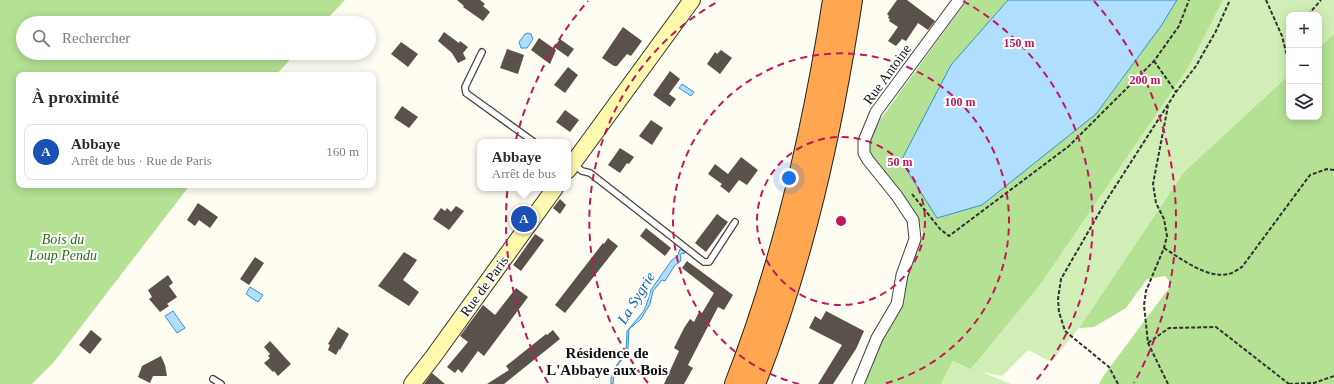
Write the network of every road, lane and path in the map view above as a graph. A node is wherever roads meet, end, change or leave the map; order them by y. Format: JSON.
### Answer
{"nodes":[{"id":1,"x":692,"y":0,"type":"edge"},
{"id":2,"x":833,"y":0,"type":"edge"},
{"id":3,"x":852,"y":0,"type":"edge"},
{"id":4,"x":959,"y":0,"type":"edge"},
{"id":5,"x":1190,"y":0,"type":"edge"},
{"id":6,"x":1230,"y":0,"type":"edge"},
{"id":7,"x":1266,"y":0,"type":"edge"},
{"id":8,"x":1321,"y":0,"type":"edge"},
{"id":9,"x":1311,"y":12,"type":"edge"},
{"id":10,"x":482,"y":52,"type":"dead end"},
{"id":11,"x":1286,"y":52,"type":"edge"},
{"id":12,"x":1154,"y":61,"type":"junction"},
{"id":13,"x":1176,"y":92,"type":"junction"},
{"id":14,"x":1168,"y":105,"type":"junction"},
{"id":15,"x":530,"y":139,"type":"edge"},
{"id":16,"x":571,"y":166,"type":"edge"},
{"id":17,"x":571,"y":167,"type":"edge"},
{"id":18,"x":1334,"y":170,"type":"edge"},
{"id":19,"x":553,"y":191,"type":"edge"},
{"id":20,"x":912,"y":194,"type":"dead end"},
{"id":21,"x":735,"y":222,"type":"dead end"},
{"id":22,"x":1164,"y":248,"type":"junction"},
{"id":23,"x":1148,"y":343,"type":"junction"},
{"id":24,"x":1334,"y":376,"type":"edge"},
{"id":25,"x":213,"y":379,"type":"dead end"},
{"id":26,"x":221,"y":384,"type":"edge"},
{"id":27,"x":412,"y":384,"type":"edge"},
{"id":28,"x":735,"y":384,"type":"edge"},
{"id":29,"x":755,"y":384,"type":"edge"},
{"id":30,"x":858,"y":384,"type":"edge"},
{"id":31,"x":1118,"y":384,"type":"edge"},
{"id":32,"x":1168,"y":384,"type":"edge"},
{"id":33,"x":1288,"y":384,"type":"edge"}],
"edges":[{"from":1,"to":16,"type":"street"},
{"from":2,"to":28,"type":"highway"},
{"from":3,"to":29,"type":"highway"},
{"from":4,"to":30,"type":"street","name":"Rue Antoine"},
{"from":5,"to":12,"type":"path"},
{"from":6,"to":13,"type":"path"},
{"from":7,"to":11,"type":"path"},
{"from":8,"to":9,"type":"path"},
{"from":10,"to":15,"type":"lane"},
{"from":12,"to":13,"type":"path"},
{"from":12,"to":20,"type":"path"},
{"from":13,"to":14,"type":"path"},
{"from":14,"to":22,"type":"path"},
{"from":14,"to":31,"type":"path"},
{"from":17,"to":21,"type":"lane"},
{"from":18,"to":22,"type":"path"},
{"from":19,"to":27,"type":"street","name":"Rue de Paris"},
{"from":22,"to":23,"type":"path"},
{"from":23,"to":32,"type":"path"},
{"from":23,"to":33,"type":"path"},
{"from":24,"to":33,"type":"path"},
{"from":25,"to":26,"type":"lane"}]}
